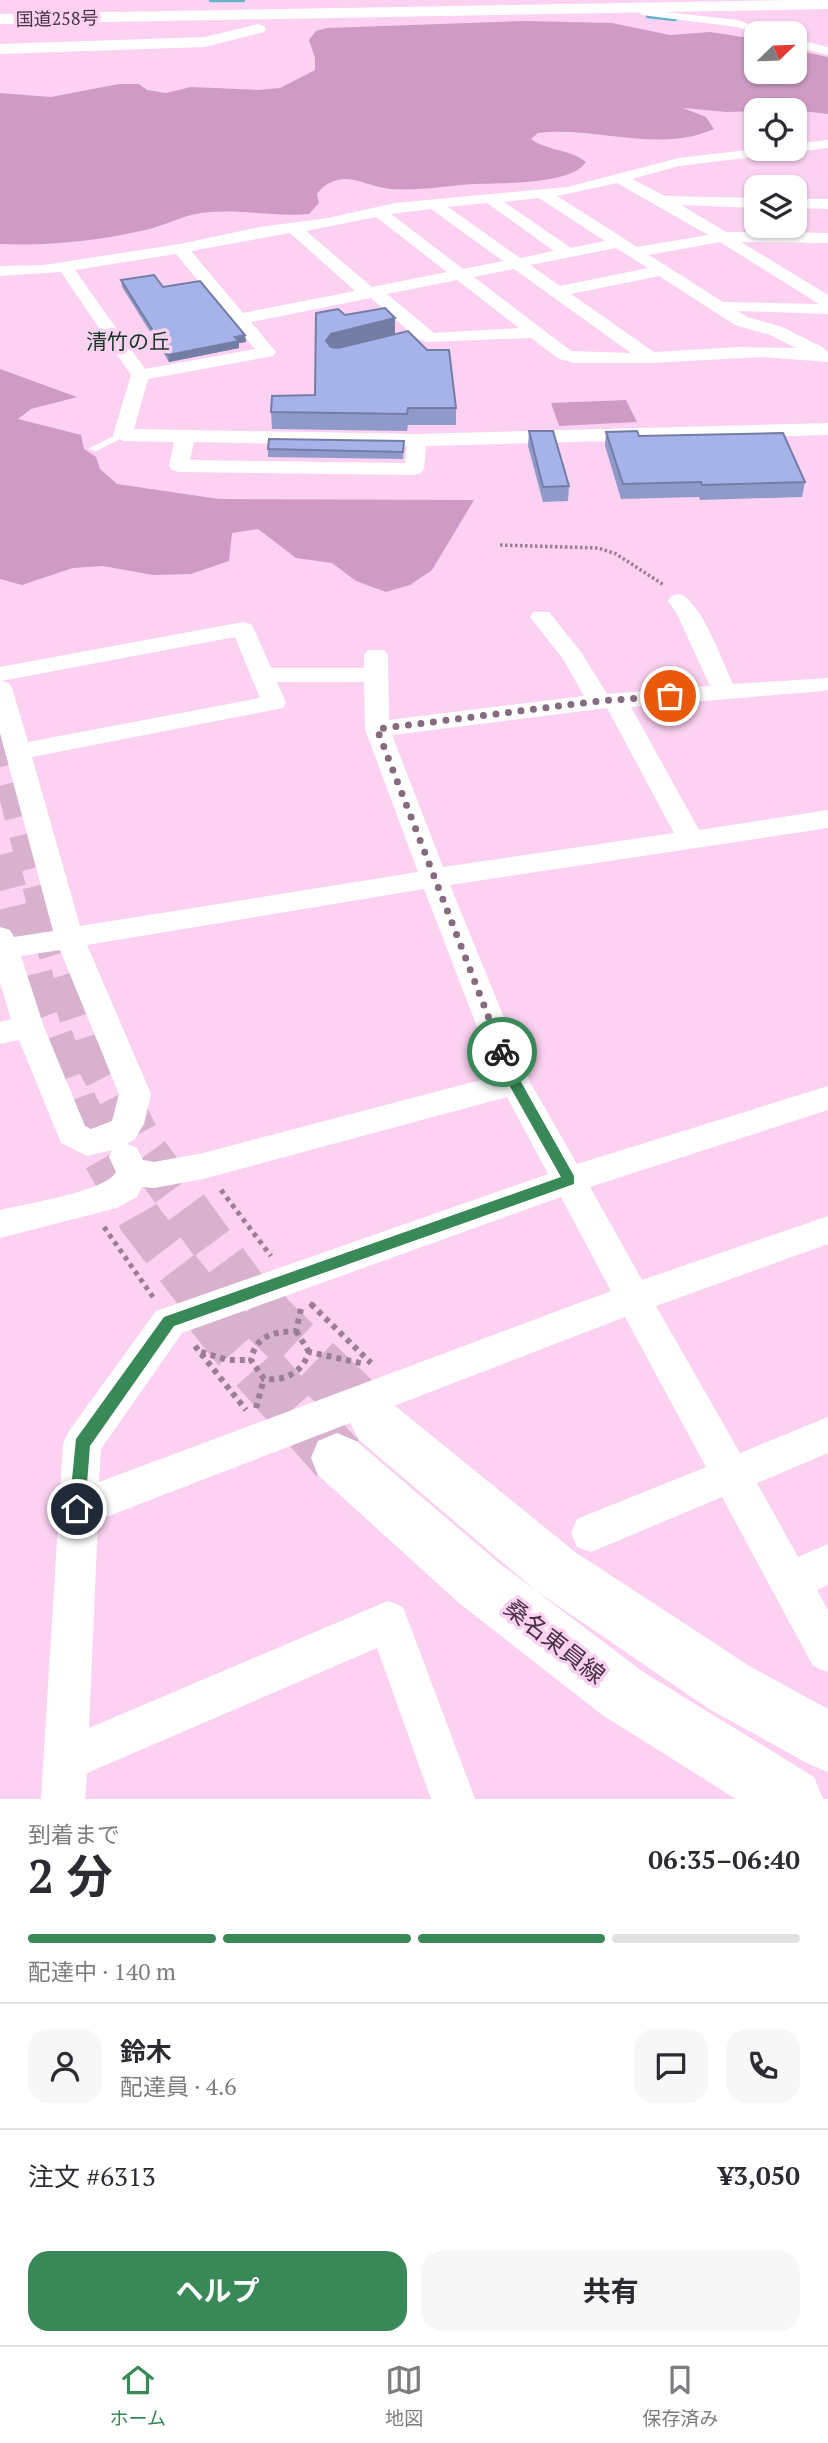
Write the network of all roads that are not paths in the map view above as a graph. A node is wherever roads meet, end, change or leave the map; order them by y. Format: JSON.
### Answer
{"nodes":[{"id":1,"x":127,"y":0,"type":"edge"},
{"id":2,"x":746,"y":0,"type":"edge"},
{"id":3,"x":83,"y":1,"type":"edge"},
{"id":4,"x":828,"y":4,"type":"edge"},
{"id":5,"x":514,"y":9,"type":"junction"},
{"id":6,"x":202,"y":10,"type":"junction"},
{"id":7,"x":0,"y":11,"type":"edge"},
{"id":8,"x":646,"y":13,"type":"dead end"},
{"id":9,"x":142,"y":16,"type":"junction"},
{"id":10,"x":0,"y":19,"type":"edge"},
{"id":11,"x":744,"y":26,"type":"edge"},
{"id":12,"x":807,"y":45,"type":"edge"},
{"id":13,"x":1,"y":47,"type":"edge"},
{"id":14,"x":828,"y":51,"type":"edge"},
{"id":15,"x":828,"y":144,"type":"edge"},
{"id":16,"x":807,"y":146,"type":"edge"},
{"id":17,"x":744,"y":158,"type":"edge"},
{"id":18,"x":617,"y":177,"type":"junction"},
{"id":19,"x":543,"y":194,"type":"junction"},
{"id":20,"x":489,"y":199,"type":"junction"},
{"id":21,"x":662,"y":200,"type":"junction"},
{"id":22,"x":432,"y":203,"type":"junction"},
{"id":23,"x":807,"y":203,"type":"edge"},
{"id":24,"x":828,"y":204,"type":"edge"},
{"id":25,"x":379,"y":212,"type":"junction"},
{"id":26,"x":744,"y":212,"type":"edge"},
{"id":27,"x":744,"y":220,"type":"edge"},
{"id":28,"x":295,"y":229,"type":"junction"},
{"id":29,"x":807,"y":233,"type":"edge"},
{"id":30,"x":722,"y":237,"type":"junction"},
{"id":31,"x":828,"y":239,"type":"edge"},
{"id":32,"x":617,"y":243,"type":"junction"},
{"id":33,"x":180,"y":249,"type":"junction"},
{"id":34,"x":568,"y":253,"type":"junction"},
{"id":35,"x":634,"y":253,"type":"junction"},
{"id":36,"x":517,"y":263,"type":"junction"},
{"id":37,"x":65,"y":267,"type":"junction"},
{"id":38,"x":662,"y":270,"type":"junction"},
{"id":39,"x":0,"y":271,"type":"edge"},
{"id":40,"x":459,"y":273,"type":"junction"},
{"id":41,"x":371,"y":292,"type":"junction"},
{"id":42,"x":557,"y":292,"type":"junction"},
{"id":43,"x":828,"y":302,"type":"edge"},
{"id":44,"x":717,"y":305,"type":"junction"},
{"id":45,"x":828,"y":309,"type":"edge"},
{"id":46,"x":240,"y":319,"type":"junction"},
{"id":47,"x":536,"y":332,"type":"junction"},
{"id":48,"x":424,"y":335,"type":"junction"},
{"id":49,"x":399,"y":342,"type":"edge"},
{"id":50,"x":825,"y":356,"type":"edge"},
{"id":51,"x":650,"y":358,"type":"junction"},
{"id":52,"x":140,"y":375,"type":"junction"},
{"id":53,"x":827,"y":431,"type":"edge"},
{"id":54,"x":123,"y":435,"type":"junction"},
{"id":55,"x":185,"y":438,"type":"junction"},
{"id":56,"x":417,"y":440,"type":"junction"},
{"id":57,"x":93,"y":449,"type":"dead end"},
{"id":58,"x":680,"y":601,"type":"road end"},
{"id":59,"x":541,"y":617,"type":"dead end"},
{"id":60,"x":0,"y":674,"type":"edge"},
{"id":61,"x":265,"y":675,"type":"junction"},
{"id":62,"x":823,"y":684,"type":"dead end"},
{"id":63,"x":0,"y":688,"type":"edge"},
{"id":64,"x":724,"y":691,"type":"junction"},
{"id":65,"x":607,"y":701,"type":"junction"},
{"id":66,"x":377,"y":729,"type":"junction"},
{"id":67,"x":18,"y":752,"type":"junction"},
{"id":68,"x":828,"y":819,"type":"edge"},
{"id":69,"x":691,"y":839,"type":"junction"},
{"id":70,"x":435,"y":878,"type":"junction"},
{"id":71,"x":69,"y":938,"type":"junction"},
{"id":72,"x":1,"y":943,"type":"edge"},
{"id":73,"x":15,"y":1030,"type":"edge"},
{"id":74,"x":515,"y":1083,"type":"junction"},
{"id":75,"x":828,"y":1098,"type":"edge"},
{"id":76,"x":115,"y":1138,"type":"junction"},
{"id":77,"x":133,"y":1172,"type":"junction"},
{"id":78,"x":570,"y":1180,"type":"junction"},
{"id":79,"x":0,"y":1224,"type":"edge"},
{"id":80,"x":828,"y":1230,"type":"edge"},
{"id":81,"x":635,"y":1298,"type":"junction"},
{"id":82,"x":828,"y":1435,"type":"edge"},
{"id":83,"x":731,"y":1475,"type":"junction"},
{"id":84,"x":77,"y":1509,"type":"junction"},
{"id":85,"x":592,"y":1533,"type":"dead end"},
{"id":86,"x":828,"y":1564,"type":"edge"},
{"id":87,"x":789,"y":1582,"type":"junction"},
{"id":88,"x":828,"y":1651,"type":"edge"},
{"id":89,"x":828,"y":1742,"type":"edge"},
{"id":90,"x":64,"y":1779,"type":"edge"},
{"id":91,"x":453,"y":1799,"type":"edge"},
{"id":92,"x":792,"y":1799,"type":"edge"}],
"edges":[{"from":1,"to":6,"type":"main road"},
{"from":2,"to":6,"type":"main road","name":"国道258号"},
{"from":3,"to":7,"type":"main road"},
{"from":4,"to":5,"type":"main road","name":"国道258号"},
{"from":5,"to":9,"type":"main road","name":"国道258号"},
{"from":5,"to":13,"type":"main road"},
{"from":6,"to":7,"type":"main road","name":"国道258号"},
{"from":8,"to":11,"type":"street"},
{"from":9,"to":10,"type":"main road","name":"国道258号"},
{"from":9,"to":13,"type":"main road"},
{"from":12,"to":14,"type":"street"},
{"from":15,"to":16,"type":"street"},
{"from":17,"to":18,"type":"street"},
{"from":18,"to":19,"type":"street"},
{"from":18,"to":21,"type":"street"},
{"from":19,"to":20,"type":"street"},
{"from":19,"to":32,"type":"street"},
{"from":20,"to":22,"type":"street"},
{"from":20,"to":34,"type":"street"},
{"from":21,"to":26,"type":"street"},
{"from":21,"to":30,"type":"street"},
{"from":22,"to":25,"type":"street"},
{"from":22,"to":36,"type":"street"},
{"from":23,"to":24,"type":"street"},
{"from":25,"to":28,"type":"street"},
{"from":25,"to":40,"type":"street"},
{"from":27,"to":30,"type":"street"},
{"from":28,"to":33,"type":"street"},
{"from":28,"to":41,"type":"street"},
{"from":29,"to":31,"type":"street"},
{"from":30,"to":35,"type":"street"},
{"from":30,"to":43,"type":"street"},
{"from":32,"to":34,"type":"street"},
{"from":32,"to":35,"type":"street"},
{"from":33,"to":37,"type":"street"},
{"from":33,"to":46,"type":"street"},
{"from":34,"to":36,"type":"street"},
{"from":35,"to":38,"type":"street"},
{"from":36,"to":40,"type":"street"},
{"from":36,"to":42,"type":"street"},
{"from":37,"to":39,"type":"street"},
{"from":37,"to":52,"type":"street"},
{"from":38,"to":42,"type":"street"},
{"from":38,"to":44,"type":"street"},
{"from":40,"to":41,"type":"street"},
{"from":40,"to":47,"type":"street"},
{"from":41,"to":46,"type":"street"},
{"from":41,"to":48,"type":"street"},
{"from":42,"to":51,"type":"street"},
{"from":44,"to":45,"type":"street"},
{"from":44,"to":50,"type":"street"},
{"from":46,"to":52,"type":"street"},
{"from":47,"to":48,"type":"street"},
{"from":47,"to":51,"type":"street"},
{"from":48,"to":49,"type":"street"},
{"from":50,"to":51,"type":"street"},
{"from":52,"to":54,"type":"street"},
{"from":53,"to":56,"type":"street"},
{"from":54,"to":55,"type":"street"},
{"from":54,"to":57,"type":"lane"},
{"from":55,"to":56,"type":"street"},
{"from":55,"to":56,"type":"street"},
{"from":58,"to":64,"type":"street"},
{"from":59,"to":65,"type":"street"},
{"from":60,"to":61,"type":"street"},
{"from":61,"to":66,"type":"street"},
{"from":61,"to":67,"type":"street"},
{"from":62,"to":64,"type":"street"},
{"from":63,"to":67,"type":"street"},
{"from":64,"to":65,"type":"street"},
{"from":65,"to":66,"type":"street"},
{"from":65,"to":69,"type":"street"},
{"from":66,"to":70,"type":"street"},
{"from":67,"to":71,"type":"street"},
{"from":68,"to":69,"type":"street"},
{"from":69,"to":70,"type":"street"},
{"from":70,"to":71,"type":"street"},
{"from":70,"to":74,"type":"street"},
{"from":71,"to":72,"type":"street"},
{"from":71,"to":76,"type":"street"},
{"from":72,"to":73,"type":"street"},
{"from":73,"to":76,"type":"street"},
{"from":74,"to":77,"type":"street"},
{"from":74,"to":78,"type":"street"},
{"from":75,"to":78,"type":"street"},
{"from":76,"to":77,"type":"street"},
{"from":77,"to":79,"type":"street"},
{"from":78,"to":81,"type":"street"},
{"from":78,"to":84,"type":"street"},
{"from":80,"to":81,"type":"street"},
{"from":81,"to":83,"type":"street"},
{"from":81,"to":84,"type":"street"},
{"from":82,"to":83,"type":"street"},
{"from":83,"to":85,"type":"street"},
{"from":83,"to":87,"type":"street"},
{"from":84,"to":90,"type":"street"},
{"from":86,"to":87,"type":"street"},
{"from":87,"to":88,"type":"street"},
{"from":89,"to":92,"type":"main road","name":"桑名東員線"},
{"from":90,"to":91,"type":"street"}]}
